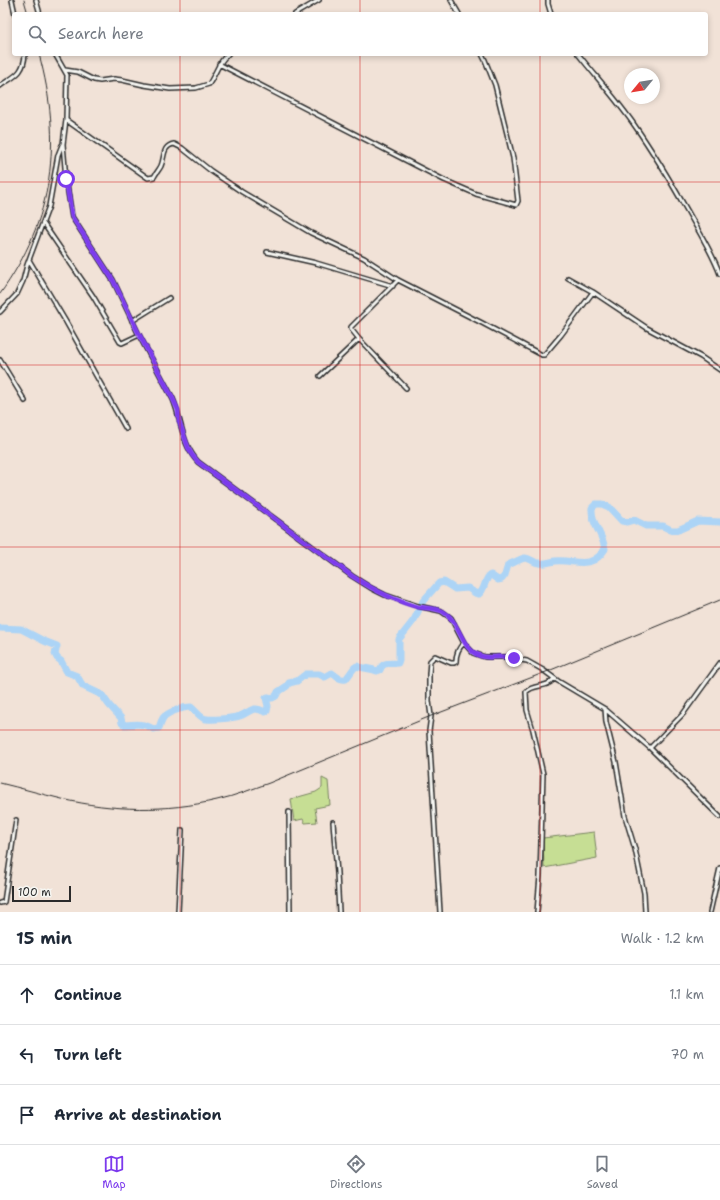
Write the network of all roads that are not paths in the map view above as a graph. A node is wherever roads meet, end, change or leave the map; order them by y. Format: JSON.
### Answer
{"nodes":[{"id":1,"x":12,"y":0,"type":"edge"},
{"id":2,"x":36,"y":0,"type":"edge"},
{"id":3,"x":319,"y":0,"type":"edge"},
{"id":4,"x":451,"y":0,"type":"edge"},
{"id":5,"x":548,"y":0,"type":"edge"},
{"id":6,"x":15,"y":12,"type":"edge"},
{"id":7,"x":39,"y":12,"type":"edge"},
{"id":8,"x":298,"y":12,"type":"edge"},
{"id":9,"x":458,"y":12,"type":"edge"},
{"id":10,"x":551,"y":12,"type":"edge"},
{"id":11,"x":24,"y":56,"type":"edge"},
{"id":12,"x":56,"y":56,"type":"edge"},
{"id":13,"x":226,"y":56,"type":"edge"},
{"id":14,"x":483,"y":56,"type":"edge"},
{"id":15,"x":580,"y":56,"type":"edge"},
{"id":16,"x":219,"y":64,"type":"junction"},
{"id":17,"x":65,"y":70,"type":"junction"},
{"id":18,"x":0,"y":86,"type":"edge"},
{"id":19,"x":66,"y":120,"type":"junction"},
{"id":20,"x":63,"y":144,"type":"junction"},
{"id":21,"x":43,"y":223,"type":"junction"},
{"id":22,"x":267,"y":252,"type":"dead end"},
{"id":23,"x":29,"y":260,"type":"junction"},
{"id":24,"x":720,"y":274,"type":"edge"},
{"id":25,"x":568,"y":278,"type":"dead end"},
{"id":26,"x":398,"y":280,"type":"junction"},
{"id":27,"x":394,"y":286,"type":"junction"},
{"id":28,"x":593,"y":292,"type":"junction"},
{"id":29,"x":169,"y":298,"type":"dead end"},
{"id":30,"x":0,"y":312,"type":"edge"},
{"id":31,"x":132,"y":321,"type":"junction"},
{"id":32,"x":139,"y":334,"type":"junction"},
{"id":33,"x":359,"y":339,"type":"junction"},
{"id":34,"x":0,"y":360,"type":"edge"},
{"id":35,"x":720,"y":370,"type":"edge"},
{"id":36,"x":320,"y":376,"type":"dead end"},
{"id":37,"x":406,"y":388,"type":"dead end"},
{"id":38,"x":25,"y":401,"type":"dead end"},
{"id":39,"x":126,"y":428,"type":"dead end"},
{"id":40,"x":464,"y":643,"type":"junction"},
{"id":41,"x":720,"y":663,"type":"edge"},
{"id":42,"x":554,"y":678,"type":"junction"},
{"id":43,"x":605,"y":709,"type":"junction"},
{"id":44,"x":650,"y":748,"type":"junction"},
{"id":45,"x":289,"y":812,"type":"dead end"},
{"id":46,"x":720,"y":817,"type":"edge"},
{"id":47,"x":16,"y":820,"type":"dead end"},
{"id":48,"x":332,"y":822,"type":"dead end"},
{"id":49,"x":182,"y":830,"type":"dead end"},
{"id":50,"x":720,"y":868,"type":"edge"},
{"id":51,"x":0,"y":903,"type":"edge"},
{"id":52,"x":178,"y":912,"type":"edge"},
{"id":53,"x":290,"y":912,"type":"edge"},
{"id":54,"x":339,"y":912,"type":"edge"},
{"id":55,"x":440,"y":912,"type":"edge"},
{"id":56,"x":537,"y":912,"type":"edge"},
{"id":57,"x":646,"y":912,"type":"edge"},
{"id":58,"x":710,"y":912,"type":"edge"}],
"edges":[{"from":1,"to":6,"type":"street"},
{"from":2,"to":7,"type":"street"},
{"from":3,"to":8,"type":"street"},
{"from":4,"to":9,"type":"street"},
{"from":5,"to":10,"type":"street"},
{"from":11,"to":18,"type":"street"},
{"from":12,"to":17,"type":"street"},
{"from":13,"to":16,"type":"street"},
{"from":14,"to":16,"type":"street"},
{"from":15,"to":24,"type":"street"},
{"from":16,"to":17,"type":"street"},
{"from":17,"to":19,"type":"street"},
{"from":19,"to":20,"type":"street"},
{"from":19,"to":26,"type":"street"},
{"from":20,"to":21,"type":"street"},
{"from":20,"to":31,"type":"street"},
{"from":21,"to":23,"type":"street"},
{"from":21,"to":32,"type":"street"},
{"from":22,"to":27,"type":"street"},
{"from":23,"to":30,"type":"street"},
{"from":23,"to":39,"type":"street"},
{"from":25,"to":28,"type":"street"},
{"from":26,"to":27,"type":"street"},
{"from":26,"to":28,"type":"street"},
{"from":27,"to":33,"type":"street"},
{"from":28,"to":35,"type":"street"},
{"from":29,"to":31,"type":"street"},
{"from":31,"to":32,"type":"street"},
{"from":32,"to":40,"type":"street"},
{"from":33,"to":36,"type":"street"},
{"from":33,"to":37,"type":"street"},
{"from":34,"to":38,"type":"street"},
{"from":40,"to":42,"type":"street"},
{"from":40,"to":55,"type":"street"},
{"from":41,"to":44,"type":"street"},
{"from":42,"to":43,"type":"street"},
{"from":42,"to":56,"type":"street"},
{"from":43,"to":44,"type":"street"},
{"from":43,"to":57,"type":"street"},
{"from":44,"to":46,"type":"street"},
{"from":45,"to":53,"type":"street"},
{"from":47,"to":51,"type":"street"},
{"from":48,"to":54,"type":"street"},
{"from":49,"to":52,"type":"street"},
{"from":50,"to":58,"type":"street"}]}
